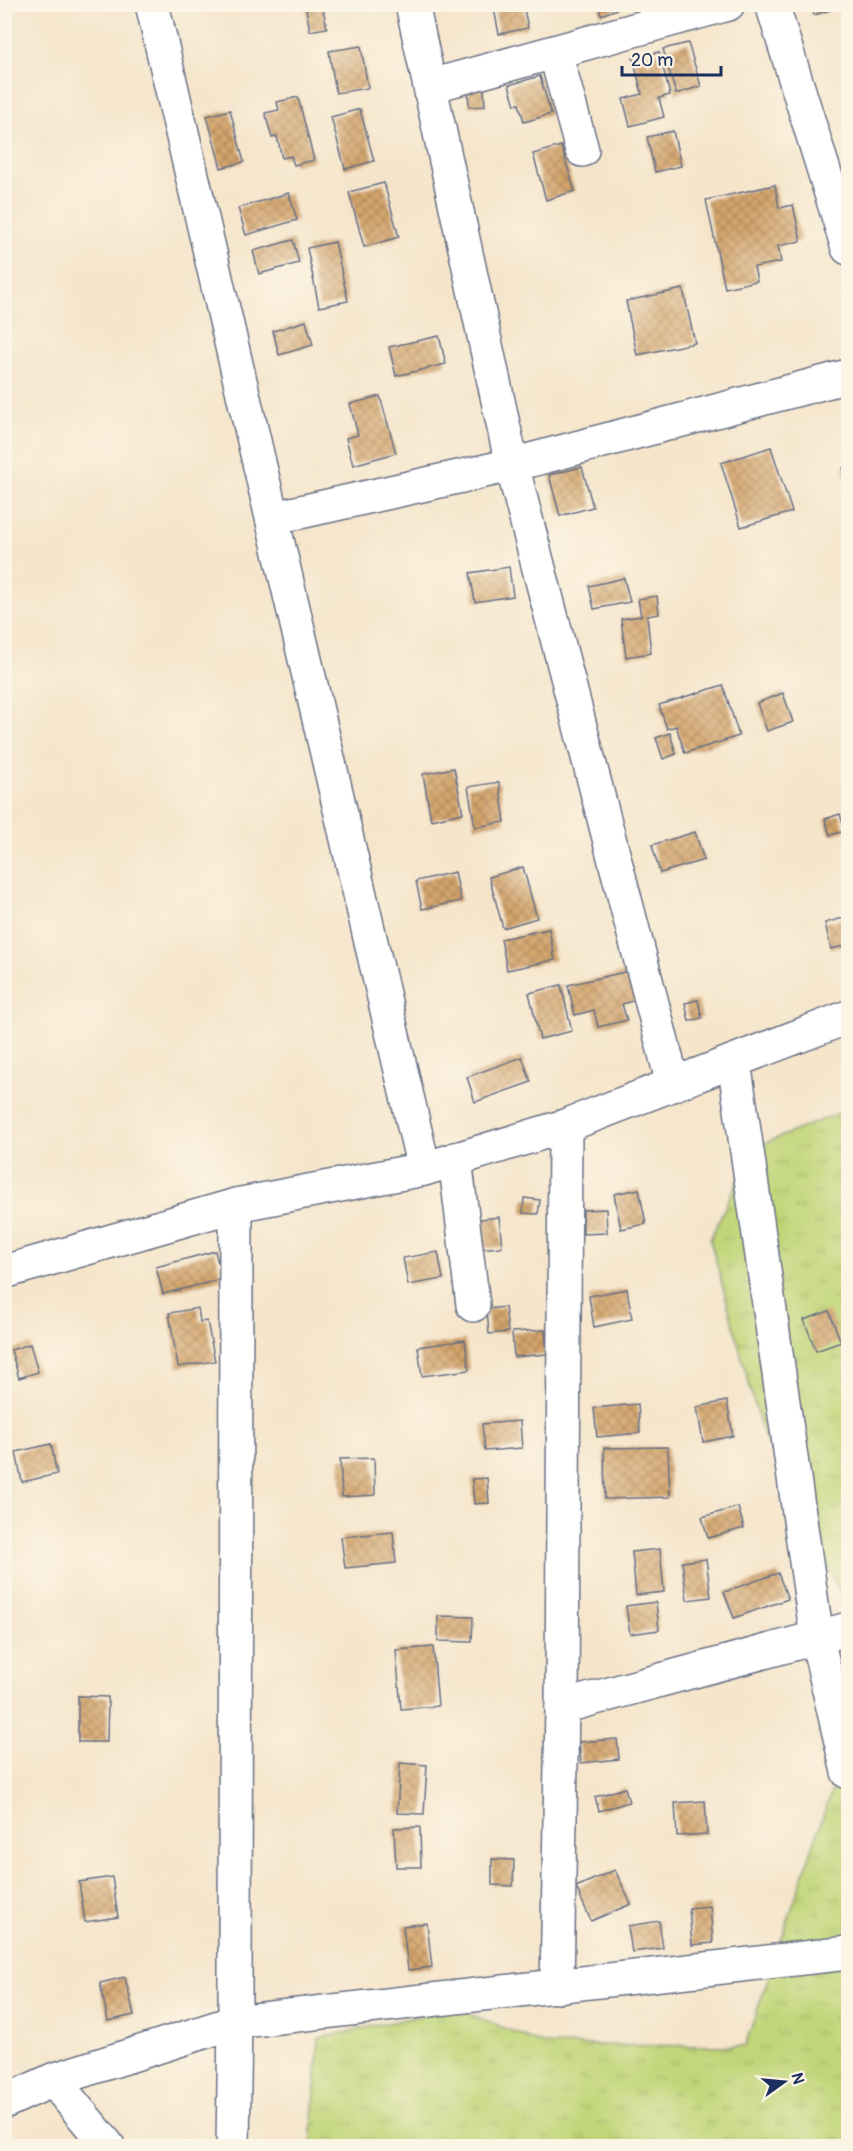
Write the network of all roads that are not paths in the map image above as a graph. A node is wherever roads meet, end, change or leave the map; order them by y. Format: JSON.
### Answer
{"nodes":[{"id":1,"x":152,"y":4,"type":"edge"},
{"id":2,"x":412,"y":4,"type":"edge"},
{"id":3,"x":728,"y":4,"type":"edge"},
{"id":4,"x":772,"y":4,"type":"edge"},
{"id":5,"x":555,"y":52,"type":"junction"},
{"id":6,"x":431,"y":86,"type":"junction"},
{"id":7,"x":582,"y":150,"type":"dead end"},
{"id":8,"x":849,"y":248,"type":"edge"},
{"id":9,"x":849,"y":376,"type":"edge"},
{"id":10,"x":512,"y":465,"type":"junction"},
{"id":11,"x":273,"y":518,"type":"junction"},
{"id":12,"x":849,"y":1017,"type":"edge"},
{"id":13,"x":734,"y":1061,"type":"junction"},
{"id":14,"x":673,"y":1084,"type":"junction"},
{"id":15,"x":566,"y":1126,"type":"junction"},
{"id":16,"x":455,"y":1159,"type":"junction"},
{"id":17,"x":424,"y":1169,"type":"junction"},
{"id":18,"x":236,"y":1205,"type":"junction"},
{"id":19,"x":4,"y":1272,"type":"edge"},
{"id":20,"x":473,"y":1305,"type":"dead end"},
{"id":21,"x":849,"y":1629,"type":"edge"},
{"id":22,"x":817,"y":1638,"type":"junction"},
{"id":23,"x":562,"y":1707,"type":"junction"},
{"id":24,"x":849,"y":1772,"type":"edge"},
{"id":25,"x":849,"y":1953,"type":"edge"},
{"id":26,"x":557,"y":1987,"type":"junction"},
{"id":27,"x":235,"y":2022,"type":"junction"},
{"id":28,"x":53,"y":2080,"type":"junction"},
{"id":29,"x":4,"y":2102,"type":"edge"},
{"id":30,"x":108,"y":2146,"type":"edge"},
{"id":31,"x":233,"y":2146,"type":"edge"}],
"edges":[{"from":1,"to":11,"type":"street"},
{"from":2,"to":6,"type":"street"},
{"from":3,"to":5,"type":"street"},
{"from":4,"to":8,"type":"street"},
{"from":5,"to":6,"type":"street"},
{"from":5,"to":7,"type":"street"},
{"from":6,"to":10,"type":"street"},
{"from":9,"to":10,"type":"street"},
{"from":10,"to":11,"type":"street"},
{"from":10,"to":14,"type":"street"},
{"from":11,"to":17,"type":"street"},
{"from":12,"to":13,"type":"street"},
{"from":13,"to":14,"type":"street"},
{"from":13,"to":22,"type":"street"},
{"from":14,"to":15,"type":"street"},
{"from":15,"to":16,"type":"street"},
{"from":15,"to":23,"type":"street"},
{"from":16,"to":17,"type":"street"},
{"from":16,"to":20,"type":"street"},
{"from":17,"to":18,"type":"street"},
{"from":18,"to":19,"type":"street"},
{"from":18,"to":27,"type":"street"},
{"from":21,"to":22,"type":"street"},
{"from":22,"to":23,"type":"street"},
{"from":22,"to":24,"type":"street"},
{"from":23,"to":26,"type":"street"},
{"from":25,"to":26,"type":"street"},
{"from":26,"to":27,"type":"street"},
{"from":27,"to":28,"type":"street"},
{"from":27,"to":31,"type":"street"},
{"from":28,"to":29,"type":"street"},
{"from":28,"to":30,"type":"street"}]}
